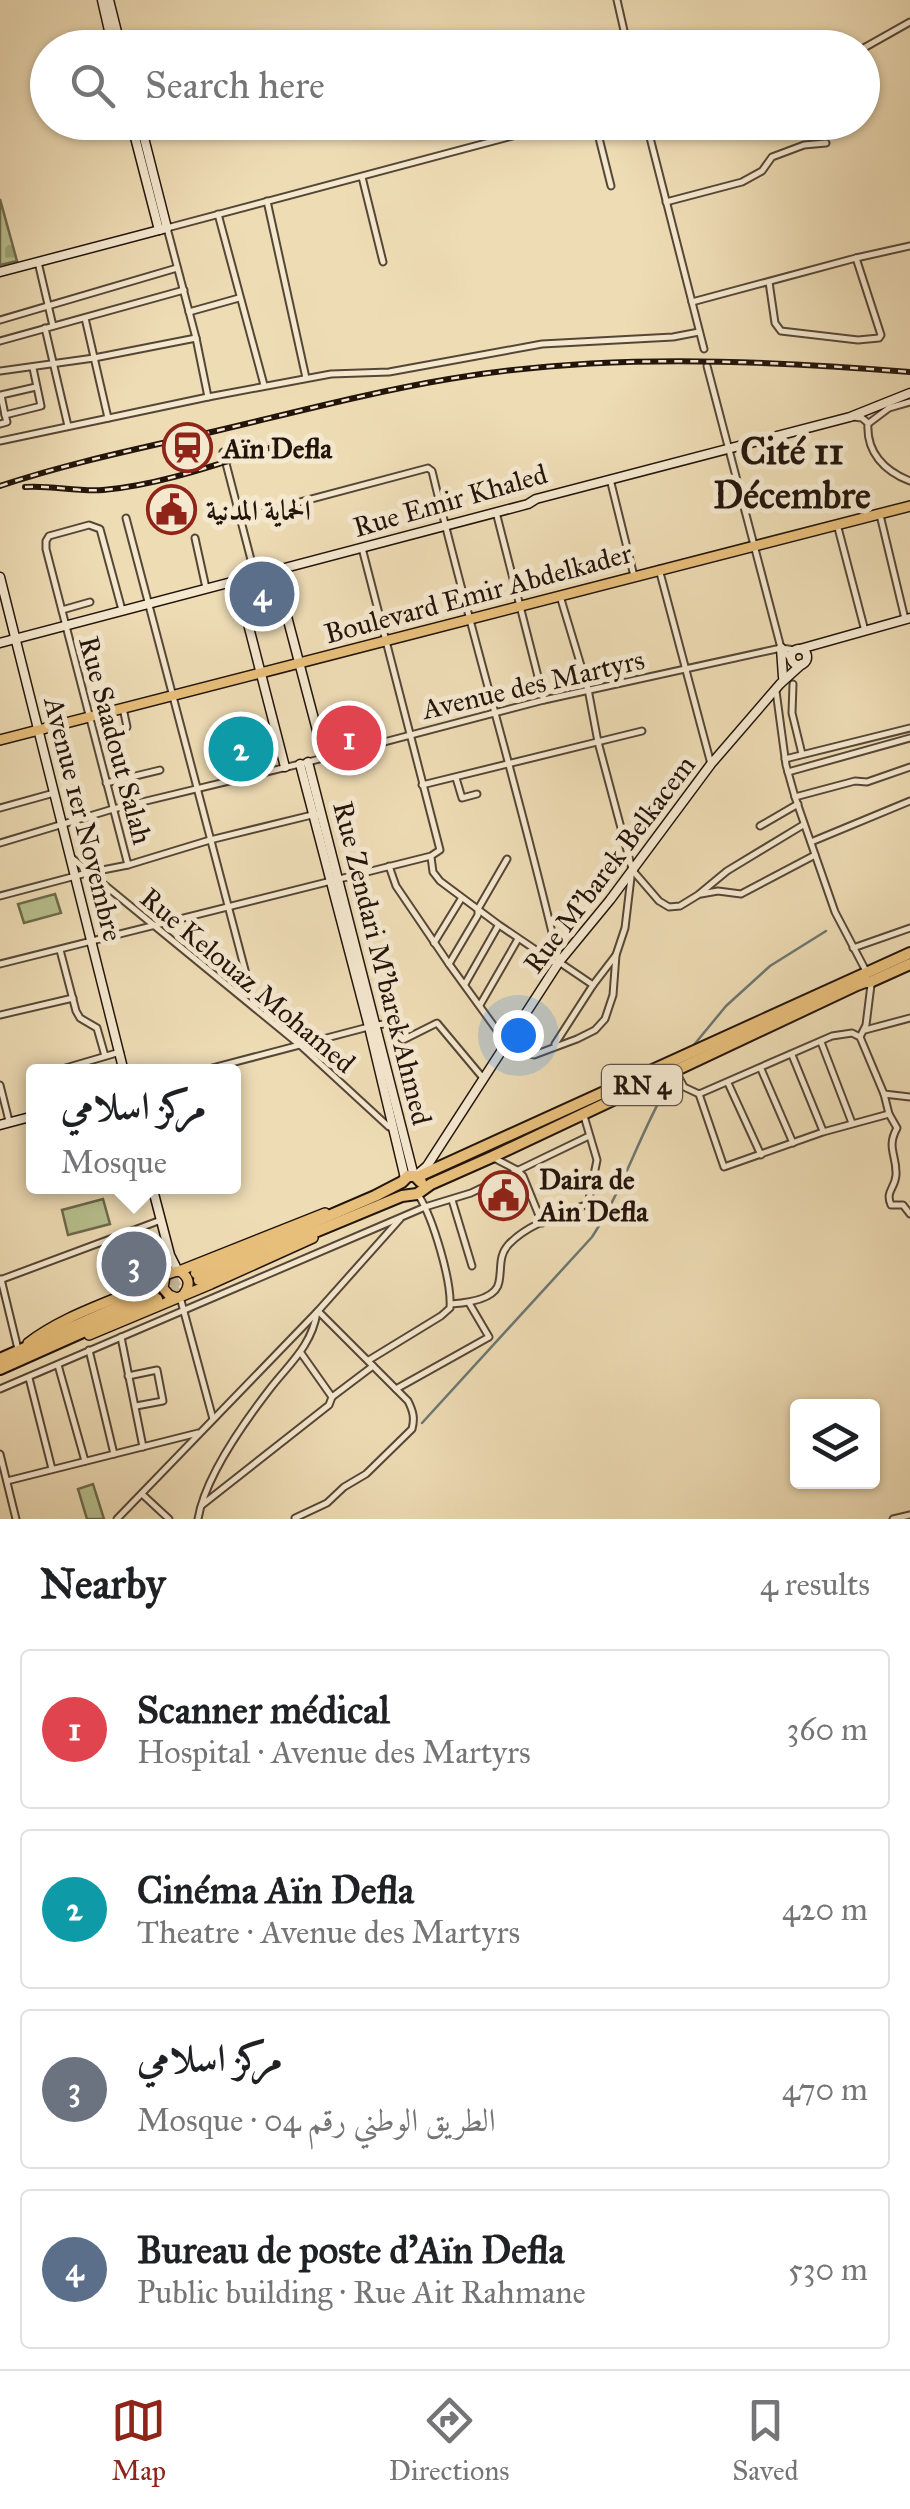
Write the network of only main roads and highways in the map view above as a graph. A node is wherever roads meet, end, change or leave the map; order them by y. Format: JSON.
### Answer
{"nodes":[{"id":1,"x":910,"y":506,"type":"edge"},
{"id":2,"x":0,"y":740,"type":"edge"},
{"id":3,"x":910,"y":953,"type":"edge"},
{"id":4,"x":910,"y":964,"type":"edge"},
{"id":5,"x":868,"y":977,"type":"junction"},
{"id":6,"x":412,"y":1183,"type":"junction"},
{"id":7,"x":379,"y":1200,"type":"junction"},
{"id":8,"x":172,"y":1272,"type":"junction"},
{"id":9,"x":198,"y":1276,"type":"tunnel mouth"},
{"id":10,"x":181,"y":1296,"type":"junction"},
{"id":11,"x":18,"y":1351,"type":"junction"},
{"id":12,"x":3,"y":1364,"type":"edge"}],
"edges":[{"from":1,"to":2,"type":"main road","name":"Boulevard Emir Abdelkader"},
{"from":3,"to":5,"type":"highway","number":"RN 4"},
{"from":4,"to":5,"type":"highway","number":"RN 4"},
{"from":5,"to":6,"type":"highway","number":"RN 4"},
{"from":5,"to":6,"type":"highway","number":"RN 4"},
{"from":6,"to":7,"type":"highway","number":"RN 4"},
{"from":7,"to":8,"type":"main road","number":"RN 4"},
{"from":7,"to":9,"type":"highway","number":"RN 4"},
{"from":7,"to":10,"type":"main road","number":"RN 4"},
{"from":8,"to":10,"type":"main road"},
{"from":8,"to":10,"type":"main road"},
{"from":8,"to":11,"type":"main road","number":"RN 4"},
{"from":10,"to":12,"type":"main road","number":"RN 4"},
{"from":11,"to":12,"type":"highway","number":"RN 4"},
{"from":11,"to":12,"type":"highway","number":"RN 4"}]}
